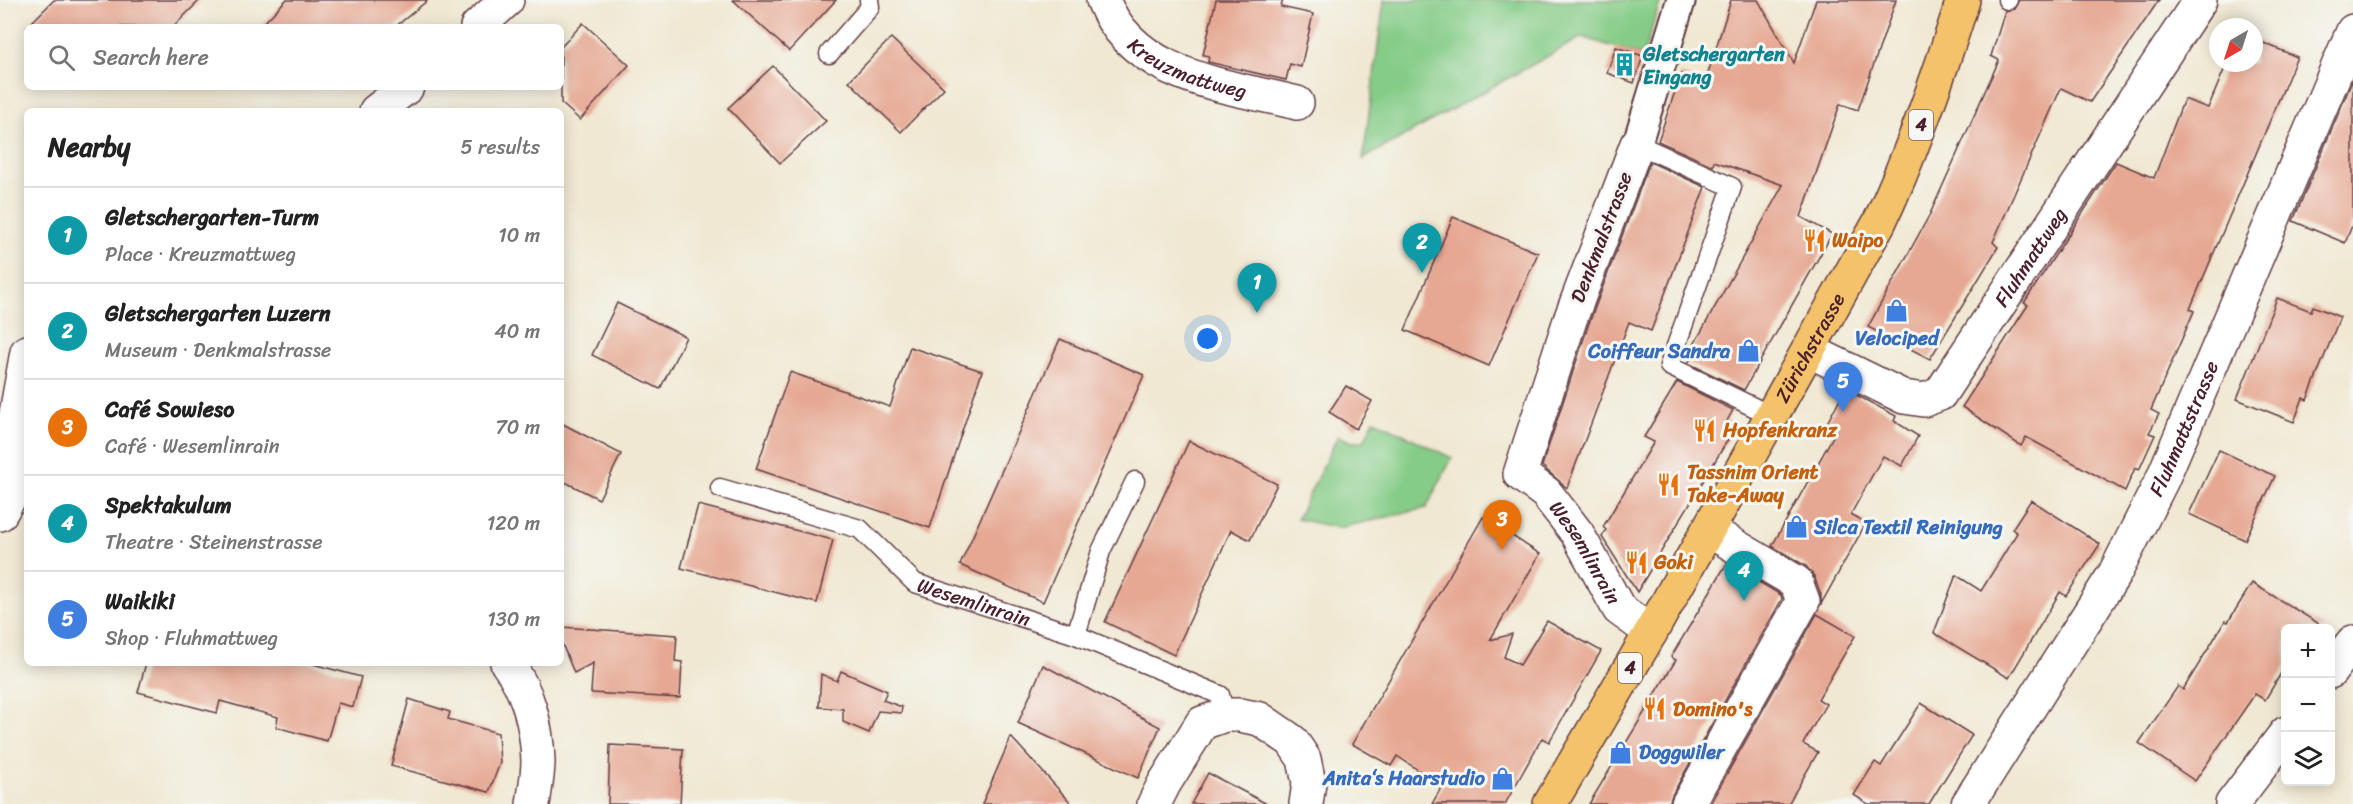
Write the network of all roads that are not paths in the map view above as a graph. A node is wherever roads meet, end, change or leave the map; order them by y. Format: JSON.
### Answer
{"nodes":[{"id":1,"x":507,"y":0,"type":"edge"},
{"id":2,"x":869,"y":0,"type":"edge"},
{"id":3,"x":1103,"y":0,"type":"edge"},
{"id":4,"x":1681,"y":0,"type":"edge"},
{"id":5,"x":1963,"y":0,"type":"edge"},
{"id":6,"x":2200,"y":0,"type":"edge"},
{"id":7,"x":480,"y":24,"type":"edge"},
{"id":8,"x":2353,"y":31,"type":"edge"},
{"id":9,"x":829,"y":54,"type":"dead end"},
{"id":10,"x":403,"y":90,"type":"edge"},
{"id":11,"x":1297,"y":103,"type":"dead end"},
{"id":12,"x":380,"y":108,"type":"edge"},
{"id":13,"x":1637,"y":144,"type":"junction"},
{"id":14,"x":1810,"y":351,"type":"junction"},
{"id":15,"x":24,"y":369,"type":"edge"},
{"id":16,"x":1772,"y":416,"type":"junction"},
{"id":17,"x":1520,"y":474,"type":"joint"},
{"id":18,"x":1136,"y":481,"type":"dead end"},
{"id":19,"x":720,"y":488,"type":"dead end"},
{"id":20,"x":13,"y":499,"type":"edge"},
{"id":21,"x":1708,"y":530,"type":"junction"},
{"id":22,"x":1651,"y":632,"type":"junction"},
{"id":23,"x":1076,"y":635,"type":"junction"},
{"id":24,"x":2353,"y":642,"type":"edge"},
{"id":25,"x":509,"y":666,"type":"edge"},
{"id":26,"x":2335,"y":667,"type":"edge"},
{"id":27,"x":1225,"y":716,"type":"junction"},
{"id":28,"x":2281,"y":740,"type":"edge"},
{"id":29,"x":533,"y":804,"type":"edge"},
{"id":30,"x":1154,"y":804,"type":"edge"},
{"id":31,"x":1306,"y":804,"type":"edge"},
{"id":32,"x":1550,"y":804,"type":"edge"},
{"id":33,"x":1688,"y":804,"type":"edge"},
{"id":34,"x":1968,"y":804,"type":"edge"},
{"id":35,"x":2232,"y":804,"type":"edge"}],
"edges":[{"from":1,"to":7,"type":"street"},
{"from":2,"to":9,"type":"lane"},
{"from":3,"to":11,"type":"street","name":"Kreuzmattweg"},
{"from":4,"to":13,"type":"street","name":"Denkmalstrasse"},
{"from":5,"to":14,"type":"main road","name":"Zürichstrasse","number":"4"},
{"from":6,"to":14,"type":"street","name":"Fluhmattweg"},
{"from":8,"to":34,"type":"street","name":"Fluhmattstrasse"},
{"from":10,"to":12,"type":"street"},
{"from":13,"to":16,"type":"lane"},
{"from":13,"to":17,"type":"street","name":"Denkmalstrasse"},
{"from":14,"to":16,"type":"main road","name":"Zürichstrasse","number":"4"},
{"from":15,"to":20,"type":"street"},
{"from":16,"to":21,"type":"main road","name":"Zürichstrasse","number":"4"},
{"from":17,"to":22,"type":"street","name":"Wesemlinrain"},
{"from":18,"to":23,"type":"lane"},
{"from":19,"to":23,"type":"lane","name":"Wesemlinrain"},
{"from":21,"to":22,"type":"main road","name":"Zürichstrasse","number":"4"},
{"from":21,"to":33,"type":"street"},
{"from":22,"to":32,"type":"main road","name":"Zürichstrasse","number":"4"},
{"from":23,"to":27,"type":"lane","name":"Wesemlinrain"},
{"from":24,"to":26,"type":"street"},
{"from":25,"to":29,"type":"street"},
{"from":27,"to":30,"type":"street"},
{"from":27,"to":31,"type":"street"},
{"from":28,"to":35,"type":"street"}]}
